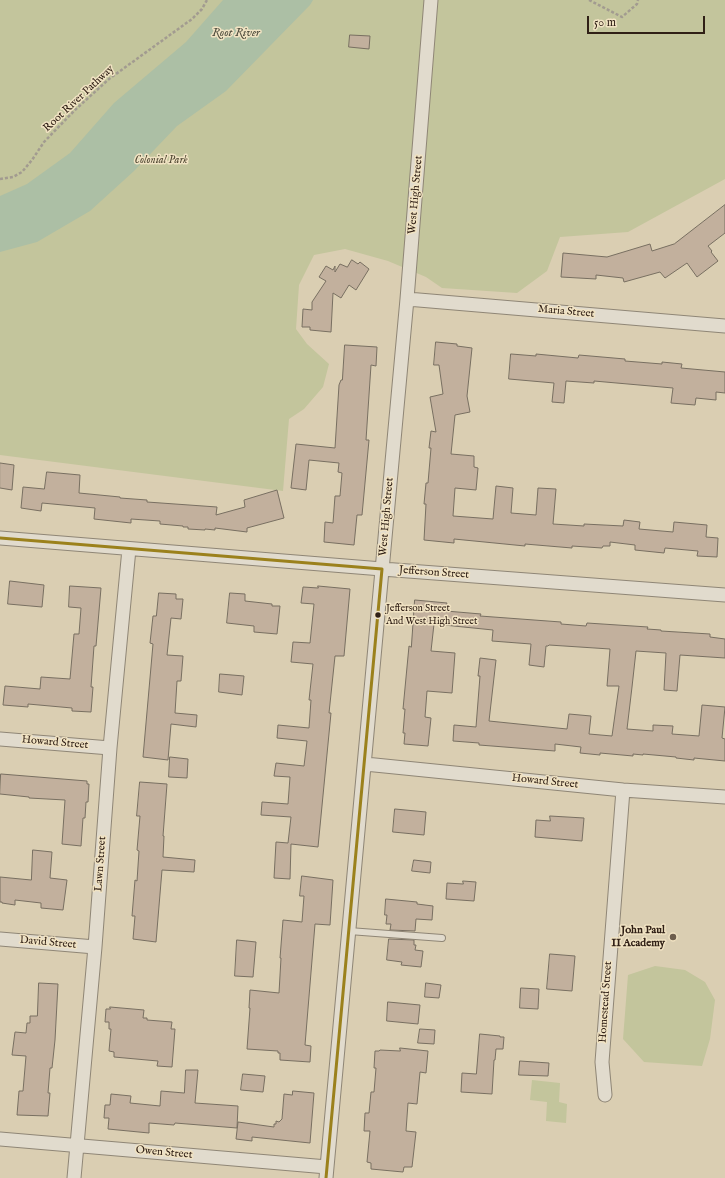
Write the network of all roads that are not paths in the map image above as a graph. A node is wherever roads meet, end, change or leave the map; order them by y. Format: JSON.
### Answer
{"nodes":[{"id":1,"x":431,"y":0,"type":"edge"},
{"id":2,"x":407,"y":299,"type":"junction"},
{"id":3,"x":725,"y":326,"type":"edge"},
{"id":4,"x":0,"y":538,"type":"edge"},
{"id":5,"x":129,"y":549,"type":"junction"},
{"id":6,"x":382,"y":570,"type":"junction"},
{"id":7,"x":725,"y":595,"type":"edge"},
{"id":8,"x":0,"y":739,"type":"edge"},
{"id":9,"x":110,"y":748,"type":"junction"},
{"id":10,"x":365,"y":764,"type":"junction"},
{"id":11,"x":623,"y":790,"type":"junction"},
{"id":12,"x":725,"y":797,"type":"edge"},
{"id":13,"x":349,"y":931,"type":"junction"},
{"id":14,"x":442,"y":938,"type":"dead end"},
{"id":15,"x":0,"y":939,"type":"edge"},
{"id":16,"x":95,"y":947,"type":"junction"},
{"id":17,"x":605,"y":1095,"type":"dead end"},
{"id":18,"x":0,"y":1139,"type":"edge"},
{"id":19,"x":76,"y":1146,"type":"junction"},
{"id":20,"x":327,"y":1172,"type":"edge"},
{"id":21,"x":74,"y":1178,"type":"edge"}],
"edges":[{"from":1,"to":2,"type":"street","name":"West High Street"},
{"from":2,"to":3,"type":"street","name":"Maria Street"},
{"from":2,"to":6,"type":"street","name":"West High Street"},
{"from":4,"to":5,"type":"street","name":"Jefferson Street"},
{"from":5,"to":6,"type":"street","name":"Jefferson Street"},
{"from":5,"to":9,"type":"street","name":"Lawn Street"},
{"from":6,"to":7,"type":"street","name":"Jefferson Street"},
{"from":6,"to":10,"type":"street","name":"West High Street"},
{"from":8,"to":9,"type":"street","name":"Howard Street"},
{"from":9,"to":16,"type":"street","name":"Lawn Street"},
{"from":10,"to":11,"type":"street","name":"Howard Street"},
{"from":10,"to":13,"type":"street","name":"West High Street"},
{"from":11,"to":12,"type":"street","name":"Howard Street"},
{"from":11,"to":17,"type":"street","name":"Homestead Street"},
{"from":13,"to":14,"type":"lane"},
{"from":13,"to":20,"type":"street","name":"West High Street"},
{"from":15,"to":16,"type":"street","name":"David Street"},
{"from":16,"to":19,"type":"street","name":"Lawn Street"},
{"from":18,"to":19,"type":"street","name":"Owen Street"},
{"from":19,"to":20,"type":"street","name":"Owen Street"},
{"from":19,"to":21,"type":"street","name":"Lawn Street"}]}
